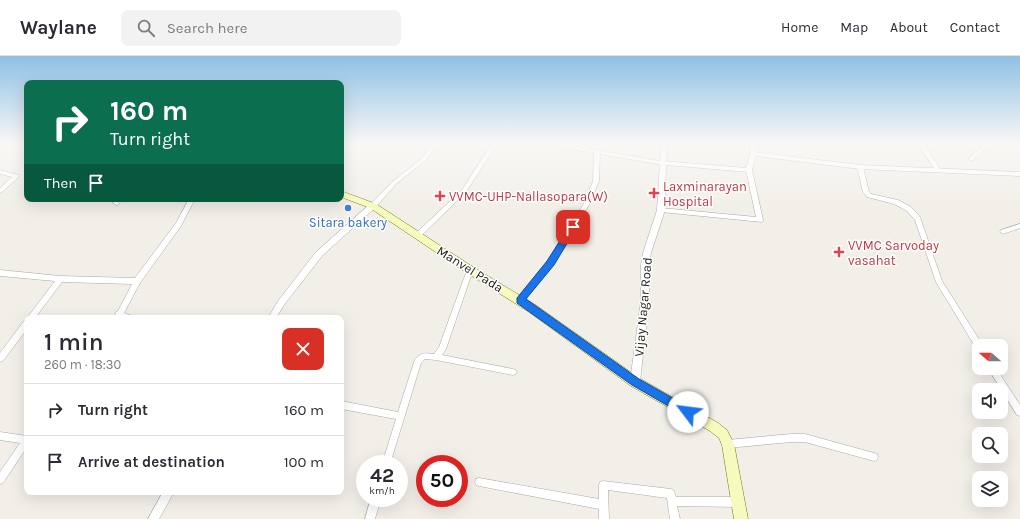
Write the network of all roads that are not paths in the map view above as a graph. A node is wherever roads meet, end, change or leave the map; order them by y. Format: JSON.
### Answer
{"nodes":[{"id":1,"x":417,"y":165,"type":"edge"},
{"id":2,"x":481,"y":165,"type":"edge"},
{"id":3,"x":597,"y":165,"type":"edge"},
{"id":4,"x":663,"y":165,"type":"edge"},
{"id":5,"x":691,"y":165,"type":"edge"},
{"id":6,"x":750,"y":165,"type":"edge"},
{"id":7,"x":840,"y":165,"type":"edge"},
{"id":8,"x":934,"y":165,"type":"edge"},
{"id":9,"x":860,"y":167,"type":"junction"},
{"id":10,"x":749,"y":170,"type":"junction"},
{"id":11,"x":938,"y":170,"type":"junction"},
{"id":12,"x":0,"y":172,"type":"edge"},
{"id":13,"x":1020,"y":174,"type":"edge"},
{"id":14,"x":0,"y":191,"type":"edge"},
{"id":15,"x":344,"y":195,"type":"edge"},
{"id":16,"x":190,"y":202,"type":"edge"},
{"id":17,"x":373,"y":206,"type":"junction"},
{"id":18,"x":661,"y":210,"type":"junction"},
{"id":19,"x":1020,"y":226,"type":"edge"},
{"id":20,"x":1003,"y":232,"type":"dead end"},
{"id":21,"x":418,"y":235,"type":"junction"},
{"id":22,"x":470,"y":270,"type":"junction"},
{"id":23,"x":0,"y":273,"type":"edge"},
{"id":24,"x":60,"y":279,"type":"junction"},
{"id":25,"x":137,"y":281,"type":"junction"},
{"id":26,"x":520,"y":300,"type":"junction"},
{"id":27,"x":33,"y":315,"type":"edge"},
{"id":28,"x":120,"y":315,"type":"edge"},
{"id":29,"x":274,"y":315,"type":"edge"},
{"id":30,"x":24,"y":327,"type":"edge"},
{"id":31,"x":975,"y":339,"type":"edge"},
{"id":32,"x":436,"y":357,"type":"junction"},
{"id":33,"x":0,"y":358,"type":"edge"},
{"id":34,"x":513,"y":372,"type":"dead end"},
{"id":35,"x":996,"y":375,"type":"edge"},
{"id":36,"x":635,"y":382,"type":"junction"},
{"id":37,"x":344,"y":406,"type":"edge"},
{"id":38,"x":1020,"y":412,"type":"edge"},
{"id":39,"x":400,"y":416,"type":"junction"},
{"id":40,"x":0,"y":436,"type":"edge"},
{"id":41,"x":24,"y":440,"type":"edge"},
{"id":42,"x":24,"y":444,"type":"edge"},
{"id":43,"x":728,"y":444,"type":"junction"},
{"id":44,"x":389,"y":455,"type":"edge"},
{"id":45,"x":874,"y":457,"type":"dead end"},
{"id":46,"x":0,"y":480,"type":"edge"},
{"id":47,"x":479,"y":482,"type":"dead end"},
{"id":48,"x":168,"y":495,"type":"edge"},
{"id":49,"x":672,"y":501,"type":"junction"},
{"id":50,"x":738,"y":502,"type":"junction"},
{"id":51,"x":604,"y":505,"type":"junction"},
{"id":52,"x":373,"y":507,"type":"edge"},
{"id":53,"x":154,"y":519,"type":"edge"},
{"id":54,"x":370,"y":519,"type":"edge"},
{"id":55,"x":604,"y":519,"type":"edge"},
{"id":56,"x":675,"y":519,"type":"edge"},
{"id":57,"x":741,"y":519,"type":"edge"}],
"edges":[{"from":1,"to":17,"type":"street"},
{"from":2,"to":21,"type":"street"},
{"from":3,"to":26,"type":"street"},
{"from":4,"to":18,"type":"street","name":"Vijay Nagar Road"},
{"from":5,"to":10,"type":"street"},
{"from":6,"to":10,"type":"street"},
{"from":7,"to":9,"type":"street"},
{"from":8,"to":11,"type":"street"},
{"from":9,"to":11,"type":"street"},
{"from":9,"to":31,"type":"street"},
{"from":10,"to":18,"type":"street"},
{"from":11,"to":13,"type":"street"},
{"from":12,"to":14,"type":"street"},
{"from":15,"to":17,"type":"main road","name":"Manvel Pada"},
{"from":16,"to":25,"type":"street"},
{"from":17,"to":21,"type":"main road","name":"Manvel Pada"},
{"from":17,"to":29,"type":"street"},
{"from":18,"to":36,"type":"street","name":"Vijay Nagar Road"},
{"from":19,"to":20,"type":"street"},
{"from":21,"to":22,"type":"main road","name":"Manvel Pada"},
{"from":22,"to":26,"type":"main road","name":"Manvel Pada"},
{"from":22,"to":32,"type":"street"},
{"from":23,"to":24,"type":"street"},
{"from":24,"to":25,"type":"street"},
{"from":24,"to":27,"type":"street"},
{"from":25,"to":28,"type":"street"},
{"from":26,"to":36,"type":"main road","name":"Manvel Pada"},
{"from":30,"to":33,"type":"street"},
{"from":32,"to":34,"type":"street"},
{"from":32,"to":39,"type":"street"},
{"from":35,"to":38,"type":"street"},
{"from":36,"to":43,"type":"main road","name":"Manvel Pada"},
{"from":37,"to":39,"type":"street"},
{"from":39,"to":44,"type":"street"},
{"from":40,"to":41,"type":"street"},
{"from":42,"to":46,"type":"street"},
{"from":43,"to":45,"type":"street"},
{"from":43,"to":50,"type":"main road","name":"Manvel Pada"},
{"from":47,"to":51,"type":"street"},
{"from":48,"to":53,"type":"street"},
{"from":49,"to":50,"type":"street"},
{"from":49,"to":51,"type":"street"},
{"from":49,"to":56,"type":"street"},
{"from":50,"to":57,"type":"main road","name":"Manvel Pada"},
{"from":51,"to":55,"type":"street"},
{"from":52,"to":54,"type":"street"}]}
